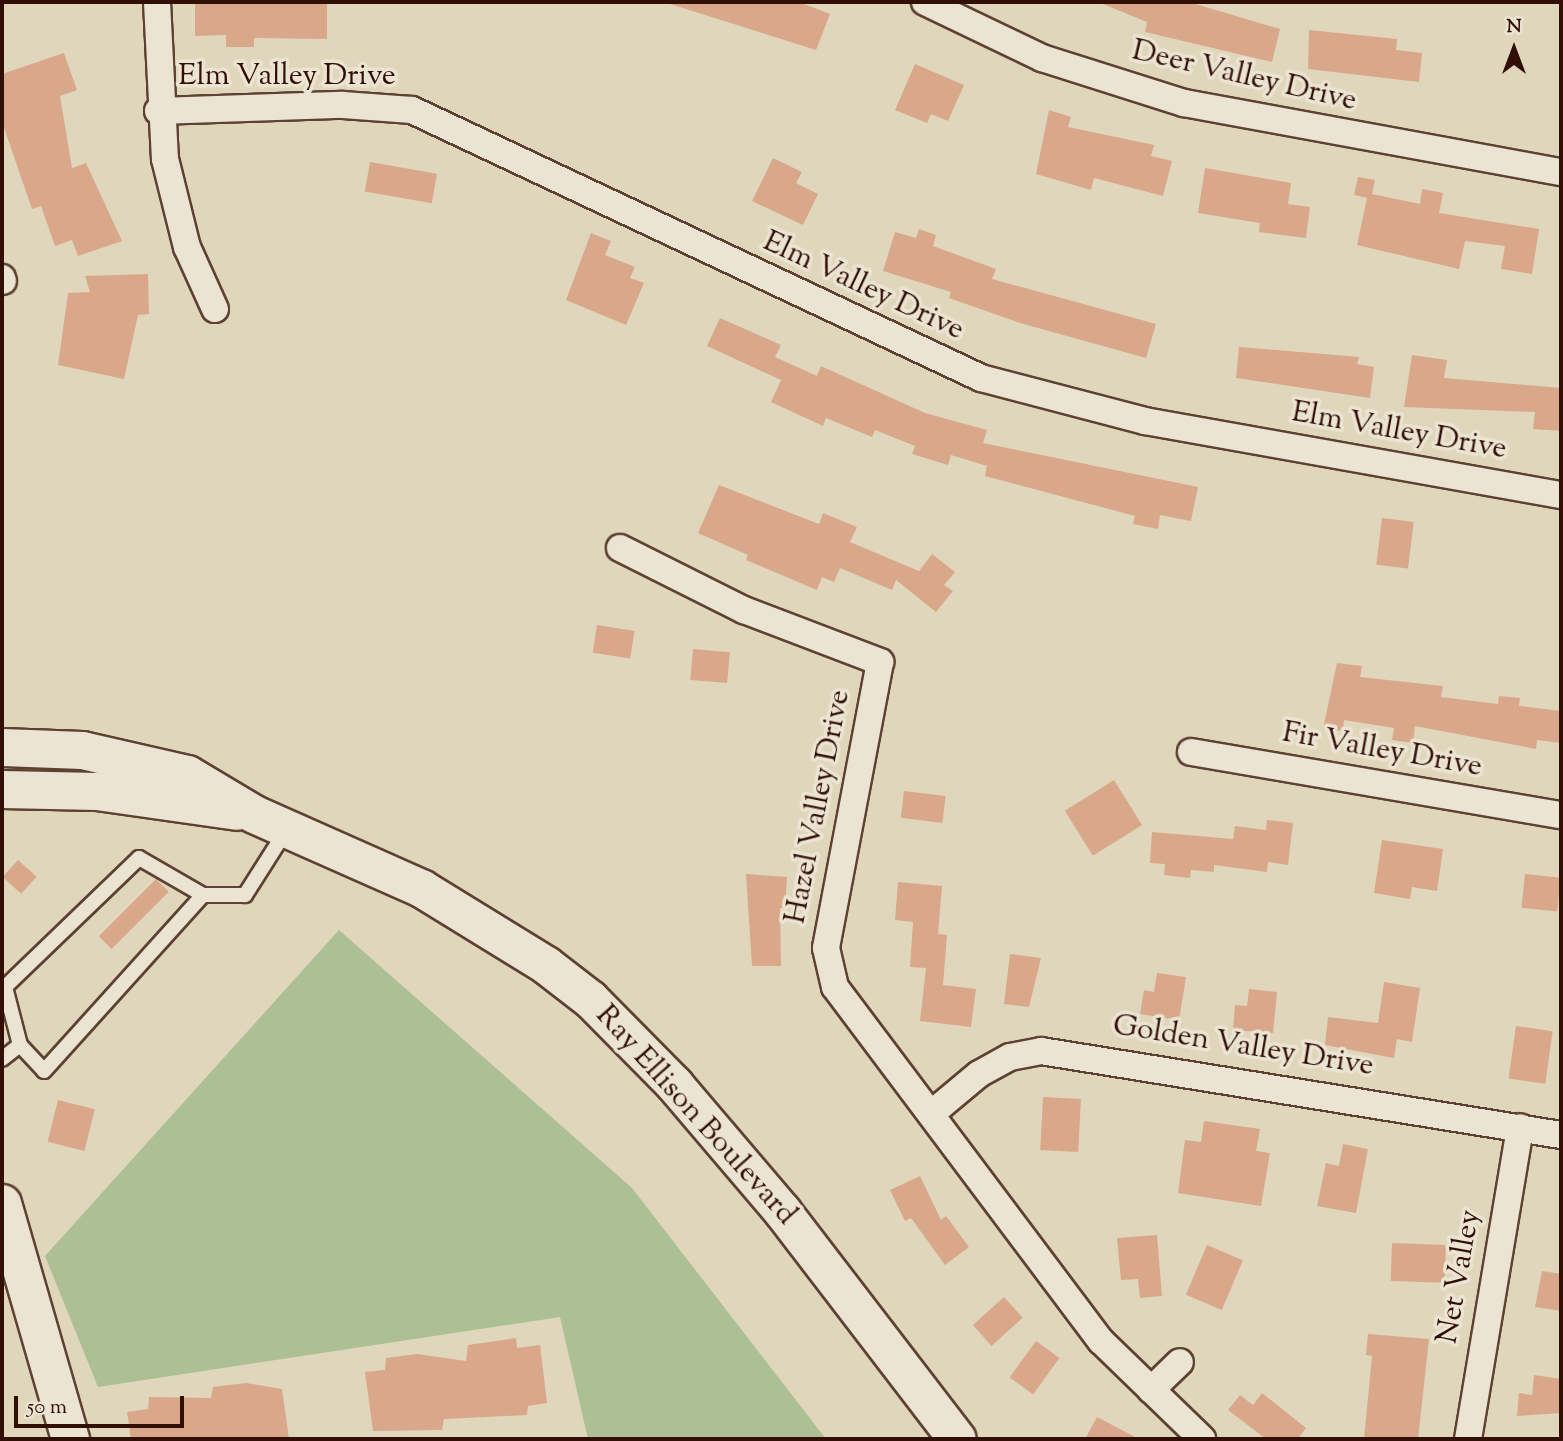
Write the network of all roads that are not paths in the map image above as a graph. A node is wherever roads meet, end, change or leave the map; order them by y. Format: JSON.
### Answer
{"nodes":[{"id":1,"x":157,"y":2,"type":"edge"},
{"id":2,"x":925,"y":2,"type":"edge"},
{"id":3,"x":159,"y":111,"type":"junction"},
{"id":4,"x":1561,"y":172,"type":"edge"},
{"id":5,"x":215,"y":309,"type":"dead end"},
{"id":6,"x":1561,"y":495,"type":"edge"},
{"id":7,"x":620,"y":548,"type":"dead end"},
{"id":8,"x":2,"y":747,"type":"edge"},
{"id":9,"x":1191,"y":752,"type":"dead end"},
{"id":10,"x":8,"y":792,"type":"edge"},
{"id":11,"x":254,"y":814,"type":"junction"},
{"id":12,"x":1561,"y":815,"type":"edge"},
{"id":13,"x":288,"y":828,"type":"junction"},
{"id":14,"x":203,"y":895,"type":"junction"},
{"id":15,"x":20,"y":1045,"type":"junction"},
{"id":16,"x":2,"y":1059,"type":"edge"},
{"id":17,"x":931,"y":1114,"type":"junction"},
{"id":18,"x":1520,"y":1127,"type":"junction"},
{"id":19,"x":1561,"y":1135,"type":"edge"},
{"id":20,"x":2,"y":1203,"type":"edge"},
{"id":21,"x":1180,"y":1362,"type":"dead end"},
{"id":22,"x":1151,"y":1390,"type":"junction"},
{"id":23,"x":70,"y":1439,"type":"edge"},
{"id":24,"x":957,"y":1439,"type":"edge"},
{"id":25,"x":1202,"y":1439,"type":"edge"},
{"id":26,"x":1468,"y":1439,"type":"edge"}],
"edges":[{"from":1,"to":3,"type":"street"},
{"from":2,"to":4,"type":"street","name":"Deer Valley Drive"},
{"from":3,"to":5,"type":"street"},
{"from":3,"to":6,"type":"street","name":"Elm Valley Drive"},
{"from":7,"to":17,"type":"street","name":"Hazel Valley Drive"},
{"from":8,"to":11,"type":"main road","name":"Ray Ellison Boulevard"},
{"from":9,"to":12,"type":"street","name":"Fir Valley Drive"},
{"from":10,"to":11,"type":"main road","name":"Ray Ellison Boulevard"},
{"from":11,"to":13,"type":"main road","name":"Ray Ellison Boulevard"},
{"from":13,"to":14,"type":"lane"},
{"from":13,"to":24,"type":"main road","name":"Ray Ellison Boulevard"},
{"from":14,"to":15,"type":"lane"},
{"from":14,"to":15,"type":"lane"},
{"from":15,"to":16,"type":"lane"},
{"from":17,"to":18,"type":"street","name":"Golden Valley Drive"},
{"from":17,"to":22,"type":"street","name":"Hazel Valley Drive"},
{"from":18,"to":19,"type":"street","name":"Golden Valley Drive"},
{"from":18,"to":26,"type":"street","name":"Net Valley"},
{"from":20,"to":23,"type":"main road"},
{"from":21,"to":22,"type":"street"},
{"from":22,"to":25,"type":"street","name":"Hazel Valley Drive"}]}
